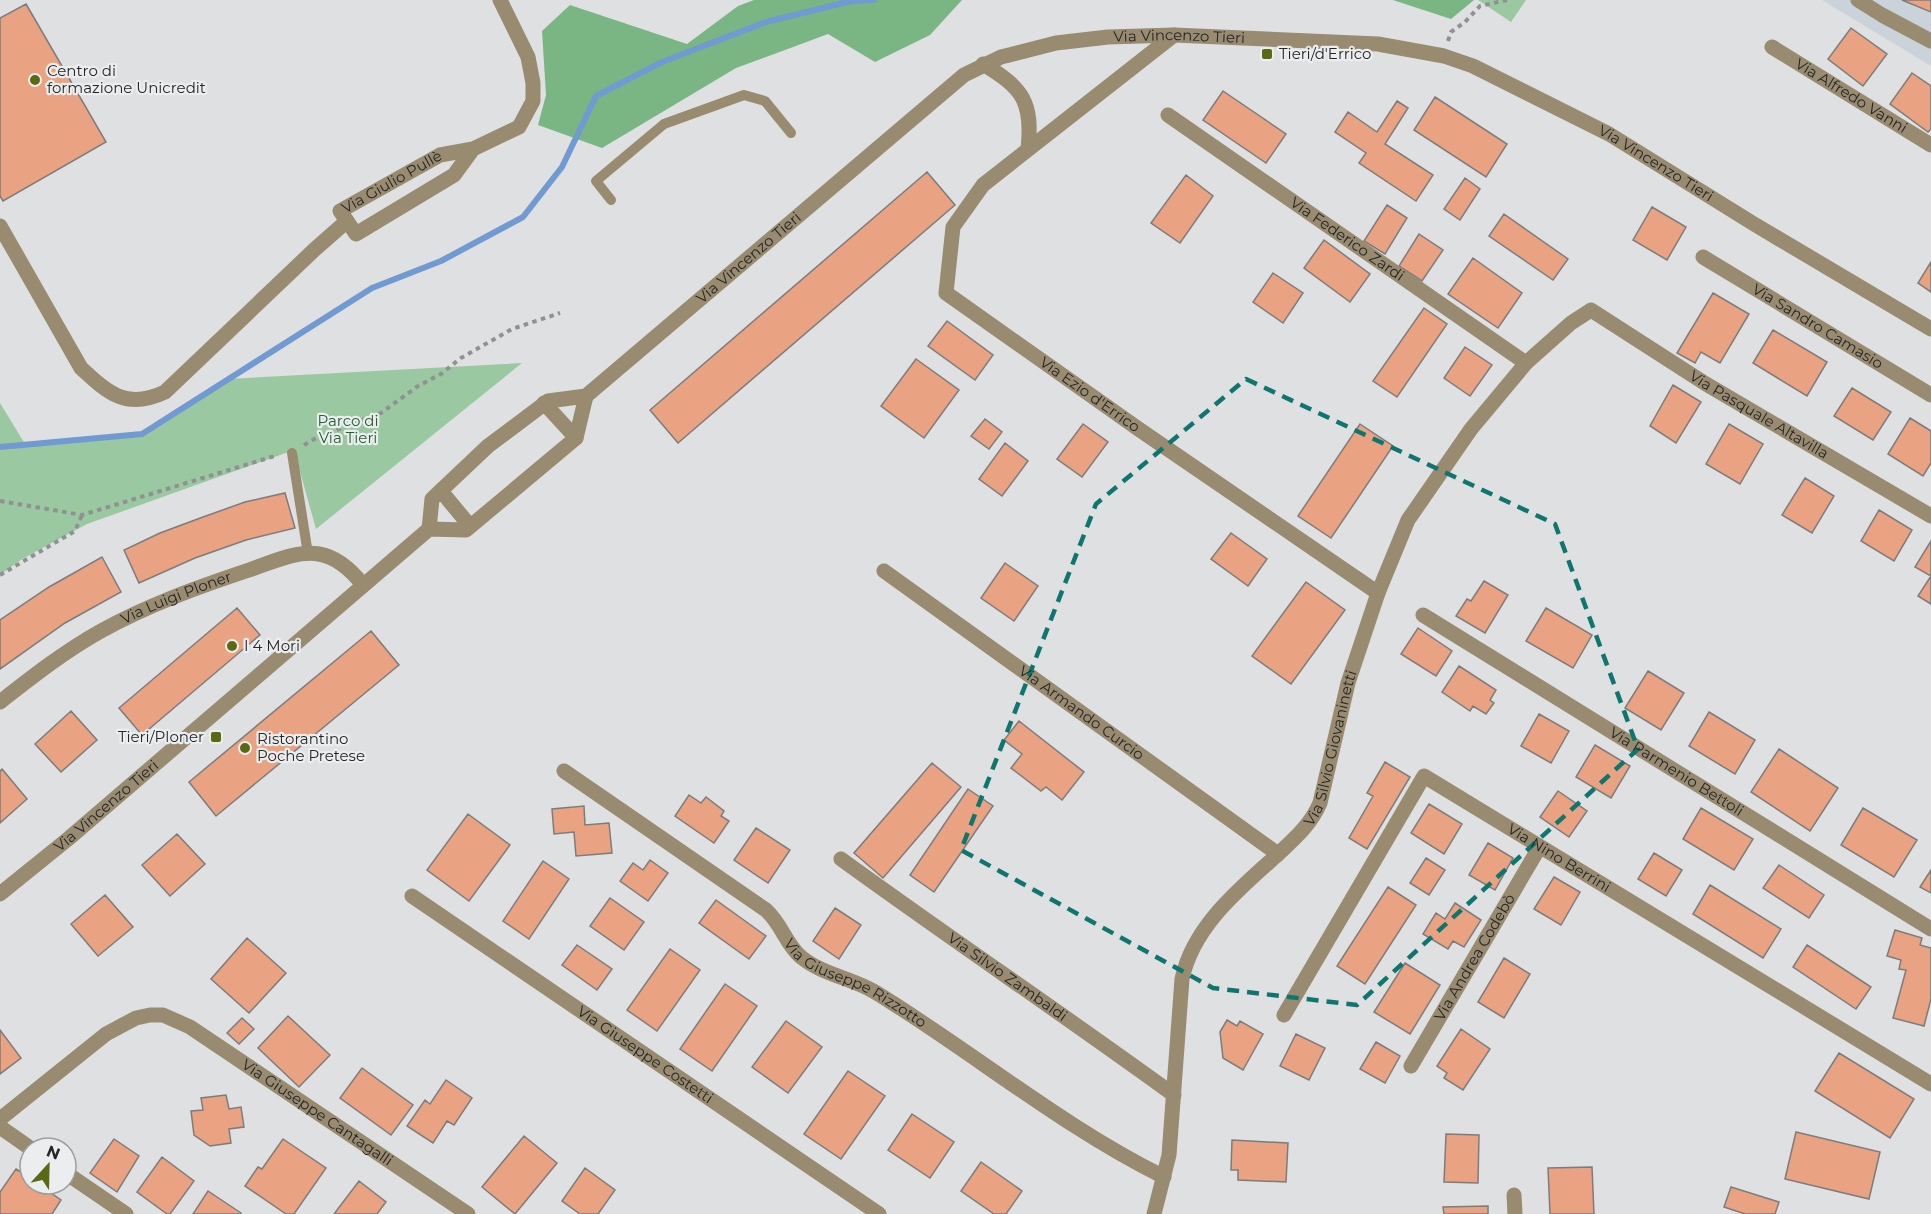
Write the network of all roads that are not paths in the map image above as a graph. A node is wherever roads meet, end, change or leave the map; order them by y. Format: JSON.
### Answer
{"nodes":[{"id":1,"x":500,"y":0,"type":"edge"},
{"id":2,"x":1858,"y":0,"type":"edge"},
{"id":3,"x":1174,"y":35,"type":"junction"},
{"id":4,"x":1931,"y":41,"type":"edge"},
{"id":5,"x":1773,"y":47,"type":"dead end"},
{"id":6,"x":982,"y":64,"type":"junction"},
{"id":7,"x":1168,"y":115,"type":"dead end"},
{"id":8,"x":791,"y":133,"type":"dead end"},
{"id":9,"x":1931,"y":145,"type":"edge"},
{"id":10,"x":473,"y":149,"type":"junction"},
{"id":11,"x":1028,"y":149,"type":"junction"},
{"id":12,"x":611,"y":200,"type":"dead end"},
{"id":13,"x":347,"y":221,"type":"junction"},
{"id":14,"x":0,"y":226,"type":"edge"},
{"id":15,"x":1703,"y":257,"type":"dead end"},
{"id":16,"x":1591,"y":310,"type":"joint"},
{"id":17,"x":1931,"y":329,"type":"edge"},
{"id":18,"x":1526,"y":363,"type":"junction"},
{"id":19,"x":1931,"y":395,"type":"edge"},
{"id":20,"x":586,"y":396,"type":"junction"},
{"id":21,"x":544,"y":403,"type":"junction"},
{"id":22,"x":576,"y":438,"type":"junction"},
{"id":23,"x":292,"y":453,"type":"road end"},
{"id":24,"x":441,"y":491,"type":"junction"},
{"id":25,"x":1931,"y":516,"type":"edge"},
{"id":26,"x":470,"y":526,"type":"junction"},
{"id":27,"x":429,"y":529,"type":"junction"},
{"id":28,"x":308,"y":554,"type":"junction"},
{"id":29,"x":884,"y":571,"type":"dead end"},
{"id":30,"x":363,"y":585,"type":"junction"},
{"id":31,"x":1378,"y":593,"type":"junction"},
{"id":32,"x":1423,"y":615,"type":"dead end"},
{"id":33,"x":0,"y":702,"type":"edge"},
{"id":34,"x":564,"y":771,"type":"dead end"},
{"id":35,"x":1539,"y":848,"type":"junction"},
{"id":36,"x":1278,"y":854,"type":"junction"},
{"id":37,"x":841,"y":859,"type":"dead end"},
{"id":38,"x":0,"y":894,"type":"edge"},
{"id":39,"x":412,"y":896,"type":"dead end"},
{"id":40,"x":1931,"y":929,"type":"edge"},
{"id":41,"x":1284,"y":1015,"type":"dead end"},
{"id":42,"x":1411,"y":1066,"type":"dead end"},
{"id":43,"x":1931,"y":1084,"type":"edge"},
{"id":44,"x":1174,"y":1095,"type":"junction"},
{"id":45,"x":0,"y":1119,"type":"edge"},
{"id":46,"x":0,"y":1127,"type":"edge"},
{"id":47,"x":18,"y":1140,"type":"edge"},
{"id":48,"x":1164,"y":1177,"type":"junction"},
{"id":49,"x":78,"y":1181,"type":"edge"},
{"id":50,"x":1514,"y":1195,"type":"dead end"},
{"id":51,"x":126,"y":1214,"type":"edge"},
{"id":52,"x":468,"y":1214,"type":"edge"},
{"id":53,"x":879,"y":1214,"type":"edge"},
{"id":54,"x":1154,"y":1214,"type":"edge"},
{"id":55,"x":1515,"y":1214,"type":"edge"}],
"edges":[{"from":1,"to":10,"type":"street","name":"Via Giulio Pullè"},
{"from":2,"to":4,"type":"street"},
{"from":3,"to":6,"type":"street","name":"Via Vincenzo Tieri"},
{"from":3,"to":11,"type":"street","name":"Via Ezio d'Errico"},
{"from":3,"to":17,"type":"street","name":"Via Vincenzo Tieri"},
{"from":5,"to":9,"type":"street","name":"Via Alfredo Vanni"},
{"from":6,"to":11,"type":"street"},
{"from":6,"to":20,"type":"street","name":"Via Vincenzo Tieri"},
{"from":7,"to":18,"type":"street","name":"Via Federico Zardi"},
{"from":8,"to":12,"type":"lane"},
{"from":10,"to":13,"type":"street","name":"Via Giulio Pullè"},
{"from":10,"to":13,"type":"street","name":"Via Giulio Pullè"},
{"from":11,"to":31,"type":"street","name":"Via Ezio d'Errico"},
{"from":13,"to":14,"type":"street"},
{"from":15,"to":19,"type":"street","name":"Via Sandro Camasio"},
{"from":16,"to":18,"type":"street","name":"Via Silvio Giovaninetti"},
{"from":16,"to":25,"type":"street","name":"Via Pasquale Altavilla"},
{"from":18,"to":31,"type":"street","name":"Via Silvio Giovaninetti"},
{"from":20,"to":21,"type":"street"},
{"from":20,"to":22,"type":"street"},
{"from":21,"to":22,"type":"street"},
{"from":21,"to":24,"type":"street"},
{"from":22,"to":26,"type":"street"},
{"from":23,"to":28,"type":"lane"},
{"from":24,"to":26,"type":"street"},
{"from":24,"to":27,"type":"street"},
{"from":26,"to":27,"type":"street"},
{"from":27,"to":30,"type":"street","name":"Via Vincenzo Tieri"},
{"from":28,"to":30,"type":"street","name":"Via Luigi Ploner"},
{"from":28,"to":33,"type":"street","name":"Via Luigi Ploner"},
{"from":29,"to":36,"type":"street","name":"Via Armando Curcio"},
{"from":30,"to":38,"type":"street","name":"Via Vincenzo Tieri"},
{"from":31,"to":36,"type":"street","name":"Via Silvio Giovaninetti"},
{"from":32,"to":40,"type":"street","name":"Via Parmenio Bettoli"},
{"from":34,"to":48,"type":"street","name":"Via Giuseppe Rizzotto"},
{"from":35,"to":41,"type":"street","name":"Via Nino Berrini"},
{"from":35,"to":42,"type":"street","name":"Via Andrea Codebò"},
{"from":35,"to":43,"type":"street","name":"Via Nino Berrini"},
{"from":36,"to":44,"type":"street","name":"Via Silvio Giovaninetti"},
{"from":37,"to":44,"type":"street","name":"Via Silvio Zambaldi"},
{"from":39,"to":53,"type":"street","name":"Via Giuseppe Costetti"},
{"from":44,"to":48,"type":"street","name":"Via Silvio Giovaninetti"},
{"from":45,"to":52,"type":"street","name":"Via Giuseppe Cantagalli"},
{"from":46,"to":47,"type":"street"},
{"from":48,"to":54,"type":"street","name":"Via Silvio Giovaninetti"},
{"from":49,"to":51,"type":"street"},
{"from":50,"to":55,"type":"street"}]}
